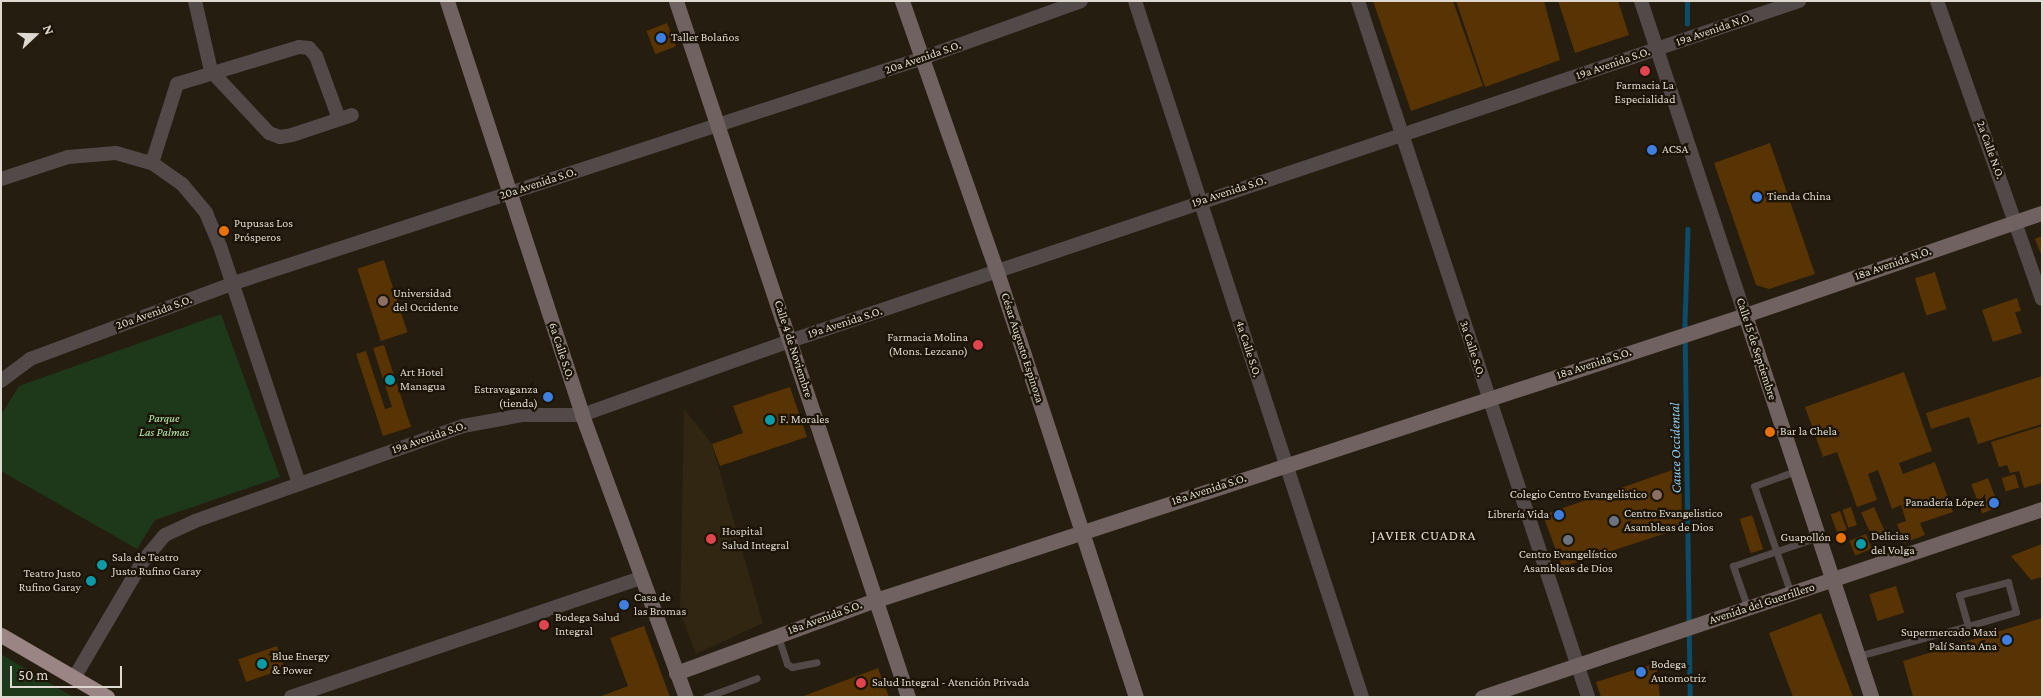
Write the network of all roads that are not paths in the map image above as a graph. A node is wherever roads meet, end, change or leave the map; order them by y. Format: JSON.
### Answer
{"nodes":[{"id":1,"x":195,"y":1,"type":"edge"},
{"id":2,"x":447,"y":1,"type":"edge"},
{"id":3,"x":676,"y":1,"type":"edge"},
{"id":4,"x":902,"y":1,"type":"edge"},
{"id":5,"x":1081,"y":1,"type":"edge"},
{"id":6,"x":1135,"y":1,"type":"edge"},
{"id":7,"x":1358,"y":1,"type":"edge"},
{"id":8,"x":1641,"y":1,"type":"edge"},
{"id":9,"x":1799,"y":1,"type":"edge"},
{"id":10,"x":1937,"y":1,"type":"edge"},
{"id":11,"x":1657,"y":49,"type":"junction"},
{"id":12,"x":920,"y":60,"type":"junction"},
{"id":13,"x":211,"y":71,"type":"junction"},
{"id":14,"x":719,"y":126,"type":"junction"},
{"id":15,"x":1402,"y":137,"type":"junction"},
{"id":16,"x":152,"y":163,"type":"junction"},
{"id":17,"x":1,"y":179,"type":"edge"},
{"id":18,"x":510,"y":193,"type":"junction"},
{"id":19,"x":1200,"y":201,"type":"junction"},
{"id":20,"x":2042,"y":213,"type":"edge"},
{"id":21,"x":2016,"y":223,"type":"junction"},
{"id":22,"x":997,"y":272,"type":"junction"},
{"id":23,"x":234,"y":283,"type":"junction"},
{"id":24,"x":2042,"y":300,"type":"edge"},
{"id":25,"x":1745,"y":315,"type":"junction"},
{"id":26,"x":790,"y":341,"type":"junction"},
{"id":27,"x":1,"y":381,"type":"edge"},
{"id":28,"x":1489,"y":398,"type":"junction"},
{"id":29,"x":582,"y":415,"type":"junction"},
{"id":30,"x":1286,"y":465,"type":"junction"},
{"id":31,"x":1797,"y":471,"type":"junction"},
{"id":32,"x":299,"y":484,"type":"junction"},
{"id":33,"x":2042,"y":509,"type":"edge"},
{"id":34,"x":1082,"y":532,"type":"junction"},
{"id":35,"x":1818,"y":536,"type":"junction"},
{"id":36,"x":1776,"y":551,"type":"junction"},
{"id":37,"x":640,"y":578,"type":"junction"},
{"id":38,"x":1833,"y":581,"type":"junction"},
{"id":39,"x":1791,"y":595,"type":"junction"},
{"id":40,"x":876,"y":600,"type":"junction"},
{"id":41,"x":1748,"y":609,"type":"junction"},
{"id":42,"x":1968,"y":626,"type":"junction"},
{"id":43,"x":1,"y":634,"type":"edge"},
{"id":44,"x":778,"y":635,"type":"junction"},
{"id":45,"x":1858,"y":656,"type":"junction"},
{"id":46,"x":817,"y":662,"type":"dead end"},
{"id":47,"x":1577,"y":665,"type":"junction"},
{"id":48,"x":676,"y":672,"type":"junction"},
{"id":49,"x":74,"y":678,"type":"junction"},
{"id":50,"x":757,"y":678,"type":"dead end"},
{"id":51,"x":107,"y":697,"type":"edge"},
{"id":52,"x":291,"y":697,"type":"edge"},
{"id":53,"x":686,"y":697,"type":"edge"},
{"id":54,"x":706,"y":697,"type":"edge"},
{"id":55,"x":908,"y":697,"type":"edge"},
{"id":56,"x":1136,"y":697,"type":"edge"},
{"id":57,"x":1362,"y":697,"type":"edge"},
{"id":58,"x":1482,"y":697,"type":"edge"},
{"id":59,"x":1588,"y":697,"type":"edge"},
{"id":60,"x":1871,"y":697,"type":"edge"}],
"edges":[{"from":1,"to":13,"type":"street"},
{"from":2,"to":18,"type":"street","name":"6a Calle S.O."},
{"from":3,"to":14,"type":"street","name":"Calle 4 de Noviembre"},
{"from":4,"to":12,"type":"street","name":"César Augusto Espinoza"},
{"from":5,"to":12,"type":"street","name":"20a Avenida S.O."},
{"from":6,"to":19,"type":"street","name":"4a Calle S.O."},
{"from":7,"to":15,"type":"street","name":"3a Calle S.O."},
{"from":8,"to":11,"type":"street","name":"Calle 15 de Septiembre"},
{"from":9,"to":11,"type":"street","name":"19a Avenida N.O."},
{"from":10,"to":21,"type":"street","name":"2a Calle N.O."},
{"from":11,"to":15,"type":"street","name":"19a Avenida S.O."},
{"from":11,"to":25,"type":"street","name":"Calle 15 de Septiembre"},
{"from":12,"to":14,"type":"street","name":"20a Avenida S.O."},
{"from":12,"to":22,"type":"street","name":"César Augusto Espinoza"},
{"from":13,"to":13,"type":"street"},
{"from":13,"to":16,"type":"street"},
{"from":14,"to":18,"type":"street","name":"20a Avenida S.O."},
{"from":14,"to":26,"type":"street","name":"Calle 4 de Noviembre"},
{"from":15,"to":19,"type":"street","name":"19a Avenida S.O."},
{"from":15,"to":28,"type":"street","name":"3a Calle S.O."},
{"from":16,"to":17,"type":"street"},
{"from":16,"to":23,"type":"street"},
{"from":18,"to":23,"type":"street","name":"20a Avenida S.O."},
{"from":18,"to":29,"type":"street","name":"6a Calle S.O."},
{"from":19,"to":22,"type":"street","name":"19a Avenida S.O."},
{"from":19,"to":30,"type":"street","name":"4a Calle S.O."},
{"from":20,"to":21,"type":"street","name":"18a Avenida N.O."},
{"from":21,"to":24,"type":"street","name":"2a Calle N.O."},
{"from":21,"to":25,"type":"street","name":"18a Avenida N.O."},
{"from":22,"to":26,"type":"street","name":"19a Avenida S.O."},
{"from":22,"to":34,"type":"street","name":"César Augusto Espinoza"},
{"from":23,"to":27,"type":"street","name":"20a Avenida S.O."},
{"from":23,"to":32,"type":"street"},
{"from":25,"to":28,"type":"street","name":"18a Avenida S.O."},
{"from":25,"to":31,"type":"street","name":"Calle 15 de Septiembre"},
{"from":26,"to":29,"type":"street","name":"19a Avenida S.O."},
{"from":26,"to":40,"type":"street","name":"Calle 4 de Noviembre"},
{"from":28,"to":30,"type":"street","name":"18a Avenida S.O."},
{"from":28,"to":47,"type":"street","name":"3a Calle S.O."},
{"from":29,"to":32,"type":"street","name":"19a Avenida S.O."},
{"from":29,"to":37,"type":"street","name":"6a Calle S.O."},
{"from":30,"to":34,"type":"street","name":"18a Avenida S.O."},
{"from":30,"to":57,"type":"street","name":"4a Calle S.O."},
{"from":31,"to":35,"type":"street","name":"Calle 15 de Septiembre"},
{"from":31,"to":36,"type":"lane"},
{"from":32,"to":49,"type":"street","name":"19a Avenida S.O."},
{"from":33,"to":38,"type":"street","name":"Avenida del Guerrillero"},
{"from":34,"to":40,"type":"street","name":"18a Avenida S.O."},
{"from":34,"to":56,"type":"street","name":"César Augusto Espinoza"},
{"from":35,"to":36,"type":"lane"},
{"from":35,"to":38,"type":"street","name":"Calle 15 de Septiembre"},
{"from":36,"to":39,"type":"lane"},
{"from":36,"to":41,"type":"lane"},
{"from":37,"to":48,"type":"street","name":"6a Calle S.O."},
{"from":37,"to":52,"type":"street"},
{"from":38,"to":39,"type":"street","name":"Avenida del Guerrillero"},
{"from":38,"to":45,"type":"street","name":"Calle 15 de Septiembre"},
{"from":39,"to":41,"type":"street","name":"Avenida del Guerrillero"},
{"from":40,"to":44,"type":"street","name":"18a Avenida S.O."},
{"from":40,"to":55,"type":"street","name":"Calle 4 de Noviembre"},
{"from":41,"to":47,"type":"street","name":"Avenida del Guerrillero"},
{"from":42,"to":42,"type":"lane"},
{"from":42,"to":45,"type":"lane"},
{"from":43,"to":49,"type":"highway"},
{"from":44,"to":46,"type":"lane"},
{"from":44,"to":48,"type":"street","name":"18a Avenida S.O."},
{"from":45,"to":60,"type":"street","name":"Calle 15 de Septiembre"},
{"from":47,"to":58,"type":"street","name":"Avenida del Guerrillero"},
{"from":47,"to":59,"type":"street","name":"3a Calle S.O."},
{"from":48,"to":53,"type":"street","name":"6a Calle S.O."},
{"from":49,"to":51,"type":"highway"},
{"from":50,"to":54,"type":"lane"}]}
